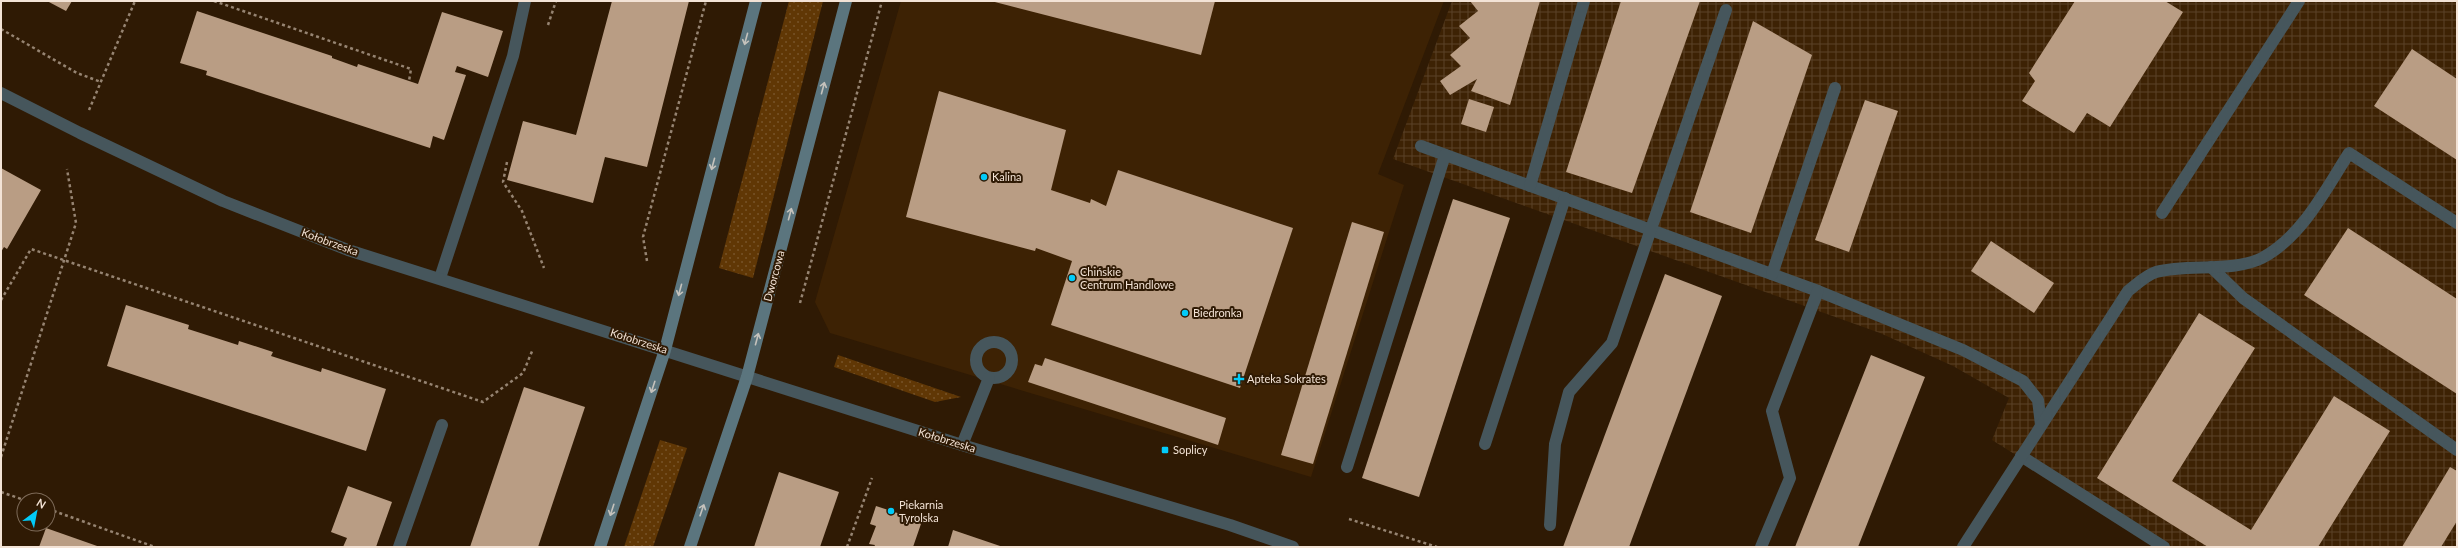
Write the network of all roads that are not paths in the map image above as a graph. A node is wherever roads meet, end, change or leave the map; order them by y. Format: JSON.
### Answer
{"nodes":[{"id":1,"x":525,"y":1,"type":"edge"},
{"id":2,"x":756,"y":1,"type":"edge"},
{"id":3,"x":846,"y":1,"type":"edge"},
{"id":4,"x":1584,"y":1,"type":"edge"},
{"id":5,"x":2299,"y":1,"type":"edge"},
{"id":6,"x":1726,"y":10,"type":"dead end"},
{"id":7,"x":1834,"y":88,"type":"dead end"},
{"id":8,"x":1,"y":93,"type":"edge"},
{"id":9,"x":1421,"y":146,"type":"dead end"},
{"id":10,"x":1445,"y":154,"type":"junction"},
{"id":11,"x":1530,"y":186,"type":"junction"},
{"id":12,"x":1565,"y":198,"type":"junction"},
{"id":13,"x":2162,"y":213,"type":"dead end"},
{"id":14,"x":2457,"y":222,"type":"edge"},
{"id":15,"x":1652,"y":230,"type":"junction"},
{"id":16,"x":2211,"y":267,"type":"junction"},
{"id":17,"x":1772,"y":274,"type":"junction"},
{"id":18,"x":440,"y":278,"type":"junction"},
{"id":19,"x":1818,"y":291,"type":"junction"},
{"id":20,"x":665,"y":350,"type":"junction"},
{"id":21,"x":747,"y":377,"type":"junction"},
{"id":22,"x":989,"y":378,"type":"dead end"},
{"id":23,"x":442,"y":425,"type":"dead end"},
{"id":24,"x":2041,"y":425,"type":"junction"},
{"id":25,"x":1484,"y":444,"type":"dead end"},
{"id":26,"x":962,"y":445,"type":"junction"},
{"id":27,"x":2457,"y":450,"type":"edge"},
{"id":28,"x":2021,"y":456,"type":"junction"},
{"id":29,"x":1347,"y":467,"type":"dead end"},
{"id":30,"x":1550,"y":525,"type":"dead end"},
{"id":31,"x":399,"y":547,"type":"edge"},
{"id":32,"x":600,"y":547,"type":"edge"},
{"id":33,"x":690,"y":547,"type":"edge"},
{"id":34,"x":1293,"y":547,"type":"edge"},
{"id":35,"x":1761,"y":547,"type":"edge"},
{"id":36,"x":1963,"y":547,"type":"edge"},
{"id":37,"x":2164,"y":547,"type":"edge"}],
"edges":[{"from":1,"to":18,"type":"street"},
{"from":2,"to":20,"type":"street","one_way":true},
{"from":21,"to":3,"type":"street","name":"Dworcowa","one_way":true},
{"from":4,"to":11,"type":"street"},
{"from":5,"to":13,"type":"street"},
{"from":6,"to":15,"type":"street"},
{"from":7,"to":17,"type":"street"},
{"from":8,"to":18,"type":"street","name":"Kołobrzeska"},
{"from":9,"to":10,"type":"street"},
{"from":10,"to":11,"type":"street"},
{"from":10,"to":29,"type":"street"},
{"from":11,"to":12,"type":"street"},
{"from":12,"to":15,"type":"street"},
{"from":12,"to":25,"type":"street"},
{"from":14,"to":16,"type":"street"},
{"from":15,"to":17,"type":"street"},
{"from":15,"to":30,"type":"street"},
{"from":16,"to":24,"type":"street"},
{"from":16,"to":27,"type":"street"},
{"from":17,"to":19,"type":"street"},
{"from":18,"to":20,"type":"street","name":"Kołobrzeska"},
{"from":19,"to":24,"type":"street"},
{"from":19,"to":35,"type":"street"},
{"from":20,"to":21,"type":"street","name":"Kołobrzeska"},
{"from":20,"to":32,"type":"street","one_way":true},
{"from":21,"to":26,"type":"street","name":"Kołobrzeska"},
{"from":33,"to":21,"type":"street","name":"Dworcowa","one_way":true},
{"from":22,"to":26,"type":"street"},
{"from":23,"to":31,"type":"street"},
{"from":24,"to":28,"type":"street"},
{"from":26,"to":34,"type":"street","name":"Kołobrzeska"},
{"from":28,"to":36,"type":"street"},
{"from":28,"to":37,"type":"street"}]}
